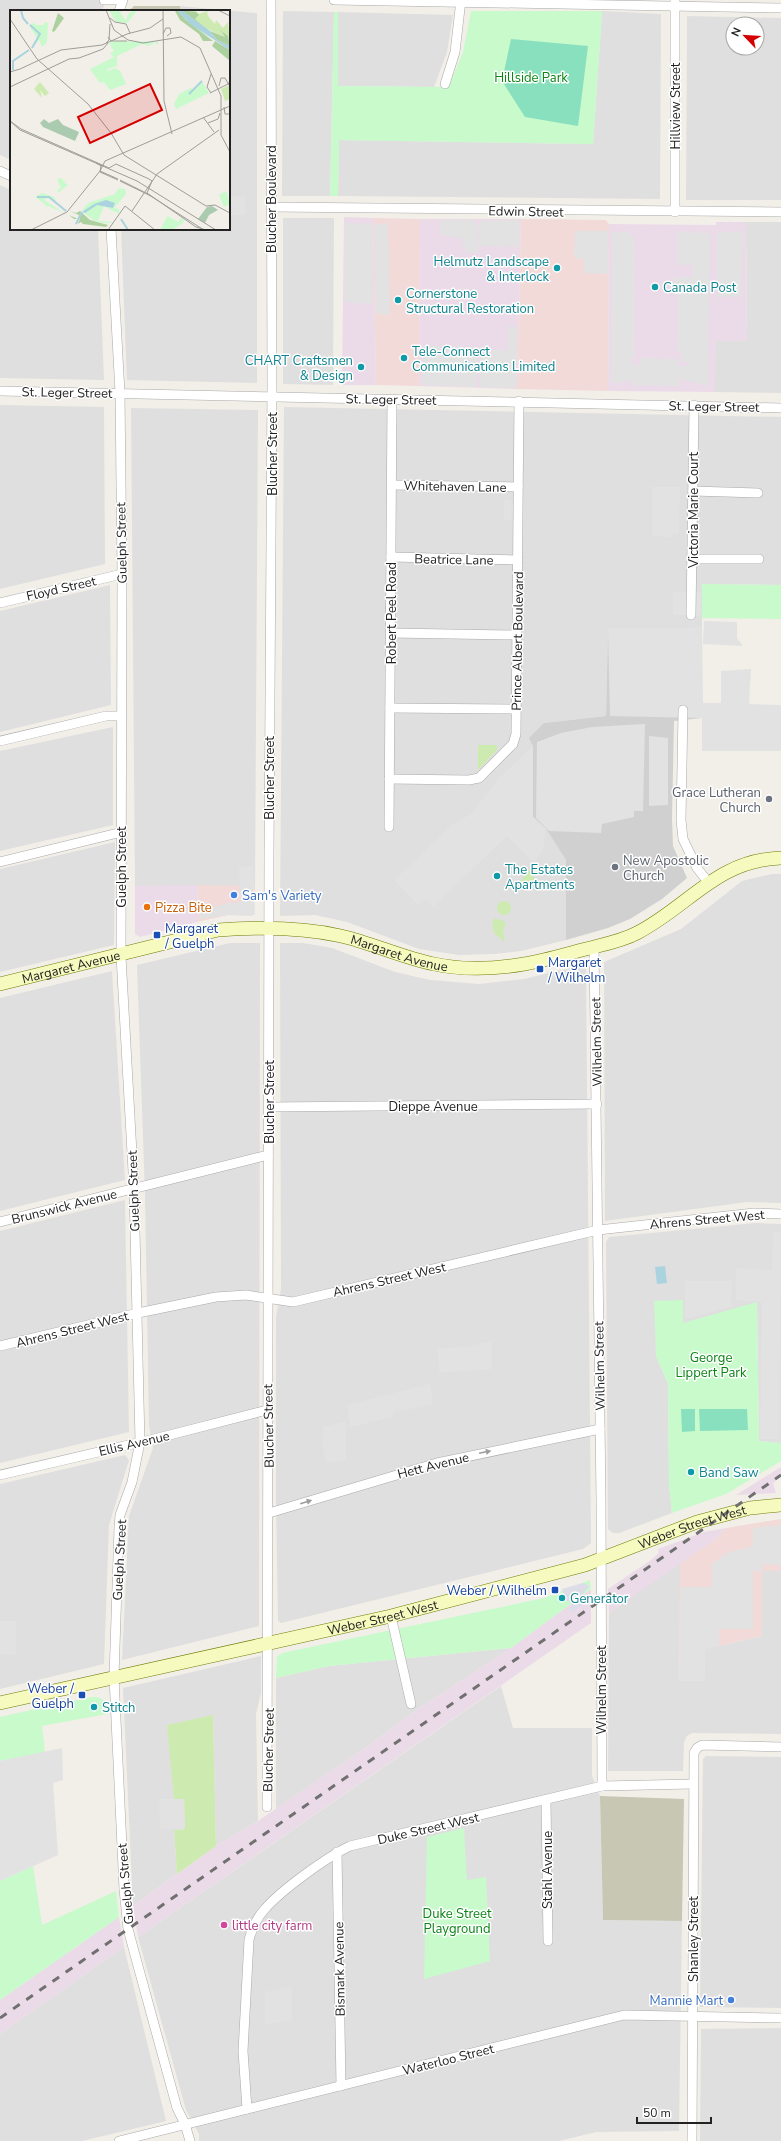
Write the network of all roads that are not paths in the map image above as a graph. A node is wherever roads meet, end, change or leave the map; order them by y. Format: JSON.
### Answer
{"nodes":[{"id":1,"x":104,"y":0,"type":"edge"},
{"id":2,"x":115,"y":0,"type":"edge"},
{"id":3,"x":123,"y":0,"type":"edge"},
{"id":4,"x":271,"y":0,"type":"edge"},
{"id":5,"x":334,"y":0,"type":"edge"},
{"id":6,"x":461,"y":1,"type":"edge"},
{"id":7,"x":675,"y":3,"type":"edge"},
{"id":8,"x":781,"y":8,"type":"edge"},
{"id":9,"x":119,"y":10,"type":"edge"},
{"id":10,"x":445,"y":84,"type":"dead end"},
{"id":11,"x":0,"y":171,"type":"edge"},
{"id":12,"x":10,"y":176,"type":"edge"},
{"id":13,"x":272,"y":207,"type":"junction"},
{"id":14,"x":675,"y":212,"type":"junction"},
{"id":15,"x":781,"y":212,"type":"edge"},
{"id":16,"x":111,"y":230,"type":"edge"},
{"id":17,"x":0,"y":391,"type":"edge"},
{"id":18,"x":120,"y":393,"type":"junction"},
{"id":19,"x":272,"y":398,"type":"junction"},
{"id":20,"x":392,"y":399,"type":"junction"},
{"id":21,"x":519,"y":401,"type":"junction"},
{"id":22,"x":694,"y":405,"type":"junction"},
{"id":23,"x":781,"y":408,"type":"edge"},
{"id":24,"x":392,"y":485,"type":"junction"},
{"id":25,"x":518,"y":487,"type":"junction"},
{"id":26,"x":693,"y":491,"type":"junction"},
{"id":27,"x":758,"y":493,"type":"dead end"},
{"id":28,"x":391,"y":557,"type":"junction"},
{"id":29,"x":693,"y":559,"type":"junction"},
{"id":30,"x":759,"y":559,"type":"dead end"},
{"id":31,"x":518,"y":560,"type":"junction"},
{"id":32,"x":122,"y":574,"type":"junction"},
{"id":33,"x":0,"y":603,"type":"edge"},
{"id":34,"x":691,"y":615,"type":"dead end"},
{"id":35,"x":391,"y":633,"type":"junction"},
{"id":36,"x":517,"y":635,"type":"junction"},
{"id":37,"x":390,"y":708,"type":"junction"},
{"id":38,"x":516,"y":709,"type":"junction"},
{"id":39,"x":683,"y":710,"type":"dead end"},
{"id":40,"x":121,"y":716,"type":"junction"},
{"id":41,"x":0,"y":741,"type":"edge"},
{"id":42,"x":390,"y":779,"type":"junction"},
{"id":43,"x":389,"y":827,"type":"dead end"},
{"id":44,"x":122,"y":832,"type":"junction"},
{"id":45,"x":781,"y":858,"type":"edge"},
{"id":46,"x":0,"y":862,"type":"edge"},
{"id":47,"x":708,"y":882,"type":"junction"},
{"id":48,"x":269,"y":929,"type":"junction"},
{"id":49,"x":594,"y":947,"type":"junction"},
{"id":50,"x":121,"y":956,"type":"junction"},
{"id":51,"x":0,"y":984,"type":"edge"},
{"id":52,"x":597,"y":1104,"type":"junction"},
{"id":53,"x":269,"y":1107,"type":"junction"},
{"id":54,"x":268,"y":1155,"type":"junction"},
{"id":55,"x":134,"y":1189,"type":"junction"},
{"id":56,"x":781,"y":1214,"type":"edge"},
{"id":57,"x":0,"y":1222,"type":"edge"},
{"id":58,"x":598,"y":1230,"type":"junction"},
{"id":59,"x":267,"y":1298,"type":"junction"},
{"id":60,"x":138,"y":1313,"type":"junction"},
{"id":61,"x":0,"y":1346,"type":"edge"},
{"id":62,"x":267,"y":1410,"type":"junction"},
{"id":63,"x":600,"y":1429,"type":"junction"},
{"id":64,"x":140,"y":1442,"type":"junction"},
{"id":65,"x":0,"y":1474,"type":"edge"},
{"id":66,"x":781,"y":1505,"type":"edge"},
{"id":67,"x":269,"y":1513,"type":"junction"},
{"id":68,"x":600,"y":1559,"type":"junction"},
{"id":69,"x":391,"y":1616,"type":"junction"},
{"id":70,"x":268,"y":1642,"type":"junction"},
{"id":71,"x":114,"y":1677,"type":"junction"},
{"id":72,"x":0,"y":1703,"type":"edge"},
{"id":73,"x":411,"y":1704,"type":"dead end"},
{"id":74,"x":781,"y":1748,"type":"edge"},
{"id":75,"x":693,"y":1784,"type":"junction"},
{"id":76,"x":602,"y":1786,"type":"junction"},
{"id":77,"x":546,"y":1800,"type":"junction"},
{"id":78,"x":267,"y":1806,"type":"dead end"},
{"id":79,"x":337,"y":1852,"type":"junction"},
{"id":80,"x":548,"y":1941,"type":"dead end"},
{"id":81,"x":692,"y":2016,"type":"junction"},
{"id":82,"x":781,"y":2018,"type":"edge"},
{"id":83,"x":341,"y":2086,"type":"junction"},
{"id":84,"x":248,"y":2109,"type":"junction"},
{"id":85,"x":185,"y":2124,"type":"junction"},
{"id":86,"x":119,"y":2141,"type":"edge"},
{"id":87,"x":190,"y":2141,"type":"edge"},
{"id":88,"x":692,"y":2141,"type":"edge"}],
"edges":[{"from":1,"to":2,"type":"street"},
{"from":3,"to":9,"type":"street"},
{"from":4,"to":13,"type":"street","name":"Blucher Boulevard"},
{"from":5,"to":6,"type":"street"},
{"from":6,"to":7,"type":"street"},
{"from":6,"to":10,"type":"street"},
{"from":7,"to":8,"type":"street"},
{"from":7,"to":14,"type":"street","name":"Hillview Street"},
{"from":11,"to":12,"type":"street"},
{"from":13,"to":14,"type":"street","name":"Edwin Street"},
{"from":13,"to":19,"type":"street","name":"Blucher Boulevard"},
{"from":14,"to":15,"type":"street","name":"Edwin Street"},
{"from":16,"to":18,"type":"street","name":"Guelph Street"},
{"from":17,"to":18,"type":"street","name":"St. Leger Street"},
{"from":18,"to":19,"type":"street","name":"St. Leger Street"},
{"from":18,"to":32,"type":"street","name":"Guelph Street"},
{"from":19,"to":20,"type":"street","name":"St. Leger Street"},
{"from":19,"to":48,"type":"street","name":"Blucher Street"},
{"from":20,"to":21,"type":"street","name":"St. Leger Street"},
{"from":20,"to":24,"type":"street","name":"Robert Peel Road"},
{"from":21,"to":22,"type":"street","name":"St. Leger Street"},
{"from":21,"to":25,"type":"street","name":"Prince Albert Boulevard"},
{"from":22,"to":23,"type":"street","name":"St. Leger Street"},
{"from":22,"to":26,"type":"street","name":"Victoria Marie Court"},
{"from":24,"to":25,"type":"street","name":"Whitehaven Lane"},
{"from":24,"to":28,"type":"street","name":"Robert Peel Road"},
{"from":25,"to":31,"type":"street","name":"Prince Albert Boulevard"},
{"from":26,"to":27,"type":"street"},
{"from":26,"to":29,"type":"street","name":"Victoria Marie Court"},
{"from":28,"to":31,"type":"street","name":"Beatrice Lane"},
{"from":28,"to":35,"type":"street","name":"Robert Peel Road"},
{"from":29,"to":30,"type":"street"},
{"from":29,"to":34,"type":"street","name":"Victoria Marie Court"},
{"from":31,"to":36,"type":"street","name":"Prince Albert Boulevard"},
{"from":32,"to":33,"type":"street","name":"Floyd Street"},
{"from":32,"to":40,"type":"street","name":"Guelph Street"},
{"from":35,"to":36,"type":"street"},
{"from":35,"to":37,"type":"street","name":"Robert Peel Road"},
{"from":36,"to":38,"type":"street","name":"Prince Albert Boulevard"},
{"from":37,"to":38,"type":"street"},
{"from":37,"to":42,"type":"street","name":"Robert Peel Road"},
{"from":38,"to":42,"type":"street","name":"Prince Albert Boulevard"},
{"from":39,"to":47,"type":"street"},
{"from":40,"to":41,"type":"street"},
{"from":40,"to":44,"type":"street","name":"Guelph Street"},
{"from":42,"to":43,"type":"street","name":"Robert Peel Road"},
{"from":44,"to":46,"type":"street"},
{"from":44,"to":50,"type":"street","name":"Guelph Street"},
{"from":45,"to":47,"type":"street","name":"Margaret Avenue"},
{"from":47,"to":49,"type":"street","name":"Margaret Avenue"},
{"from":48,"to":49,"type":"street","name":"Margaret Avenue"},
{"from":48,"to":50,"type":"street","name":"Margaret Avenue"},
{"from":48,"to":53,"type":"street","name":"Blucher Street"},
{"from":49,"to":52,"type":"street","name":"Wilhelm Street"},
{"from":50,"to":51,"type":"street","name":"Margaret Avenue"},
{"from":50,"to":55,"type":"street","name":"Guelph Street"},
{"from":52,"to":53,"type":"street","name":"Dieppe Avenue"},
{"from":52,"to":58,"type":"street","name":"Wilhelm Street"},
{"from":53,"to":54,"type":"street","name":"Blucher Street"},
{"from":54,"to":55,"type":"street","name":"Brunswick Avenue"},
{"from":54,"to":59,"type":"street","name":"Blucher Street"},
{"from":55,"to":57,"type":"street","name":"Brunswick Avenue"},
{"from":55,"to":60,"type":"street","name":"Guelph Street"},
{"from":56,"to":58,"type":"street","name":"Ahrens Street West"},
{"from":58,"to":59,"type":"street","name":"Ahrens Street West"},
{"from":58,"to":63,"type":"street","name":"Wilhelm Street"},
{"from":59,"to":60,"type":"street","name":"Ahrens Street West"},
{"from":59,"to":62,"type":"street","name":"Blucher Street"},
{"from":60,"to":61,"type":"street","name":"Ahrens Street West"},
{"from":60,"to":64,"type":"street","name":"Guelph Street"},
{"from":62,"to":64,"type":"street","name":"Ellis Avenue"},
{"from":62,"to":67,"type":"street","name":"Blucher Street"},
{"from":67,"to":63,"type":"street","name":"Hett Avenue","one_way":true},
{"from":63,"to":68,"type":"street","name":"Wilhelm Street"},
{"from":64,"to":65,"type":"street","name":"Ellis Avenue"},
{"from":64,"to":71,"type":"street","name":"Guelph Street"},
{"from":66,"to":68,"type":"street","name":"Weber Street West"},
{"from":67,"to":70,"type":"street","name":"Blucher Street"},
{"from":68,"to":69,"type":"street","name":"Weber Street West"},
{"from":68,"to":76,"type":"street","name":"Wilhelm Street"},
{"from":69,"to":70,"type":"street","name":"Weber Street West"},
{"from":69,"to":73,"type":"street"},
{"from":70,"to":71,"type":"street","name":"Weber Street West"},
{"from":70,"to":78,"type":"street","name":"Blucher Street"},
{"from":71,"to":72,"type":"street","name":"Weber Street West"},
{"from":71,"to":85,"type":"street","name":"Guelph Street"},
{"from":74,"to":75,"type":"street"},
{"from":75,"to":76,"type":"street","name":"Duke Street West"},
{"from":75,"to":81,"type":"street","name":"Shanley Street"},
{"from":76,"to":77,"type":"street","name":"Duke Street West"},
{"from":77,"to":79,"type":"street","name":"Duke Street West"},
{"from":77,"to":80,"type":"street","name":"Stahl Avenue"},
{"from":79,"to":83,"type":"street","name":"Bismark Avenue"},
{"from":79,"to":84,"type":"street","name":"Duke Street West"},
{"from":81,"to":82,"type":"street","name":"Waterloo Street"},
{"from":81,"to":83,"type":"street","name":"Waterloo Street"},
{"from":81,"to":88,"type":"street","name":"Shanley Street"},
{"from":83,"to":84,"type":"street","name":"Waterloo Street"},
{"from":84,"to":85,"type":"street","name":"Waterloo Street"},
{"from":85,"to":86,"type":"street","name":"Waterloo Street"},
{"from":85,"to":87,"type":"street","name":"Guelph Street"}]}
